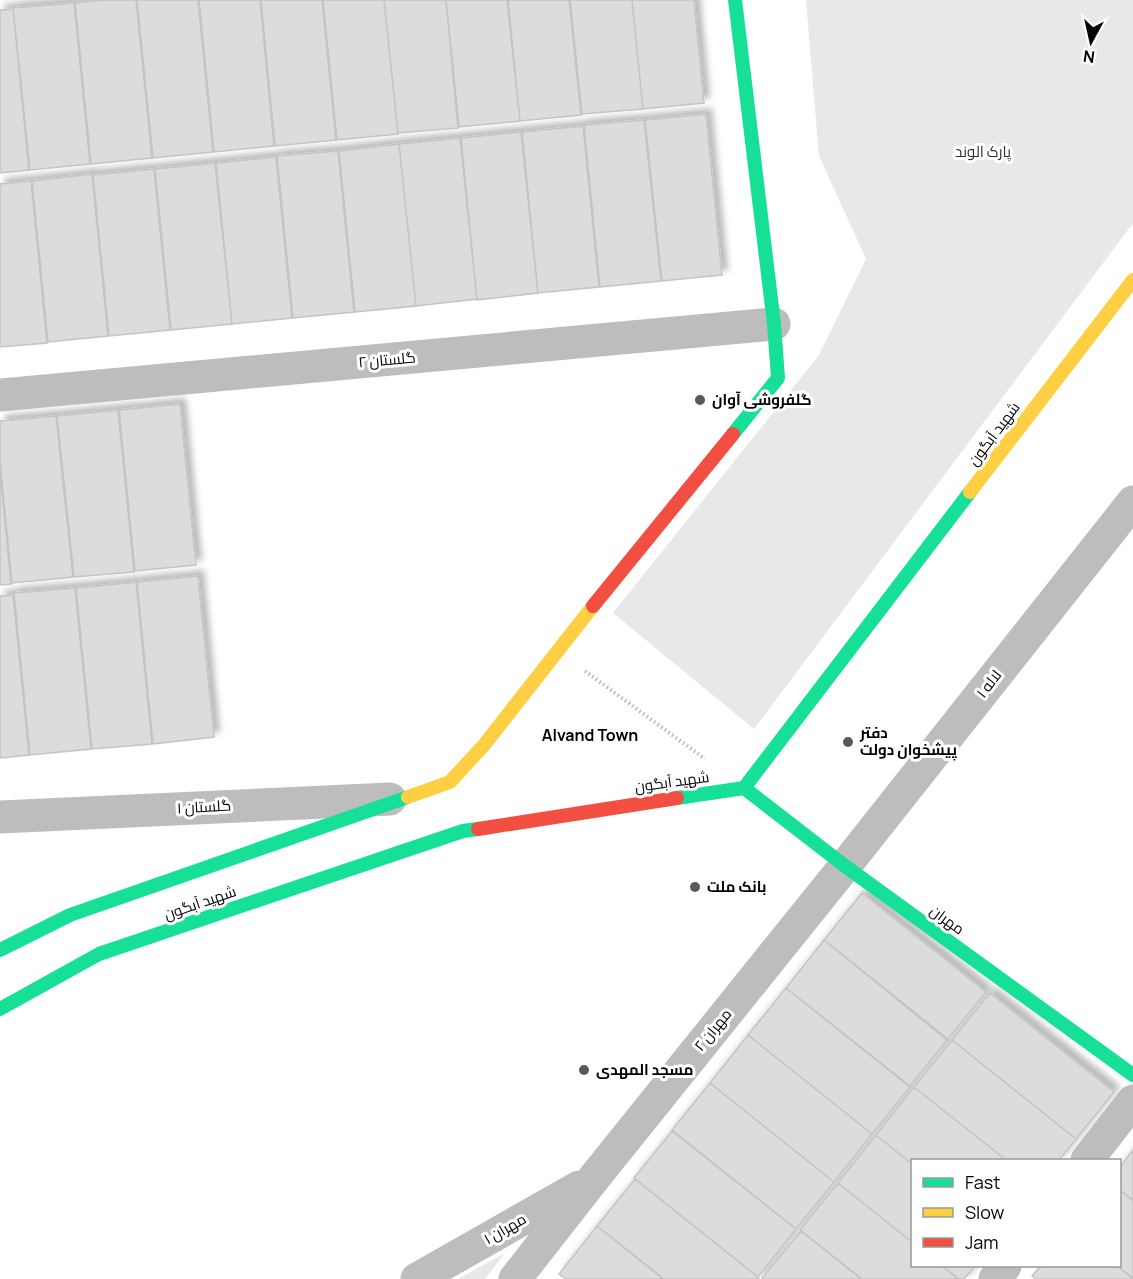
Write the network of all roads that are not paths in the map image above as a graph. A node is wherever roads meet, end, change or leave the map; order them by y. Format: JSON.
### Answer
{"nodes":[{"id":1,"x":735,"y":0,"type":"edge"},
{"id":2,"x":1133,"y":280,"type":"edge"},
{"id":3,"x":774,"y":324,"type":"junction"},
{"id":4,"x":0,"y":395,"type":"edge"},
{"id":5,"x":1133,"y":502,"type":"edge"},
{"id":6,"x":466,"y":765,"type":"junction"},
{"id":7,"x":744,"y":788,"type":"junction"},
{"id":8,"x":462,"y":790,"type":"dead end"},
{"id":9,"x":416,"y":802,"type":"junction"},
{"id":10,"x":478,"y":816,"type":"dead end"},
{"id":11,"x":0,"y":817,"type":"edge"},
{"id":12,"x":501,"y":824,"type":"junction"},
{"id":13,"x":432,"y":825,"type":"dead end"},
{"id":14,"x":426,"y":843,"type":"junction"},
{"id":15,"x":845,"y":866,"type":"junction"},
{"id":16,"x":0,"y":950,"type":"edge"},
{"id":17,"x":0,"y":1009,"type":"edge"},
{"id":18,"x":1133,"y":1075,"type":"edge"},
{"id":19,"x":1133,"y":1101,"type":"edge"},
{"id":20,"x":1089,"y":1159,"type":"edge"},
{"id":21,"x":594,"y":1178,"type":"junction"},
{"id":22,"x":1004,"y":1267,"type":"edge"},
{"id":23,"x":417,"y":1279,"type":"edge"},
{"id":24,"x":515,"y":1279,"type":"edge"},
{"id":25,"x":995,"y":1279,"type":"edge"}],
"edges":[{"from":1,"to":3,"type":"main road","name":"شهید آبگون"},
{"from":2,"to":7,"type":"main road","name":"شهید آبگون"},
{"from":3,"to":4,"type":"street","name":"گلستان ۲"},
{"from":3,"to":6,"type":"main road","name":"شهید آبگون"},
{"from":5,"to":15,"type":"street","name":"لاله ۱"},
{"from":6,"to":8,"type":"main road"},
{"from":6,"to":9,"type":"main road","name":"شهید آبگون"},
{"from":7,"to":12,"type":"main road","name":"شهید آبگون"},
{"from":7,"to":15,"type":"main road","name":"مهران"},
{"from":9,"to":11,"type":"street","name":"گلستان ۱"},
{"from":9,"to":16,"type":"main road","name":"شهید آبگون"},
{"from":10,"to":12,"type":"main road"},
{"from":12,"to":14,"type":"main road","name":"شهید آبگون"},
{"from":13,"to":14,"type":"main road"},
{"from":14,"to":17,"type":"main road","name":"شهید آبگون"},
{"from":15,"to":18,"type":"main road","name":"مهران"},
{"from":15,"to":21,"type":"street","name":"مهران ۲"},
{"from":19,"to":20,"type":"street"},
{"from":21,"to":23,"type":"street","name":"۱ مهران"},
{"from":21,"to":24,"type":"street","name":"مهران ۲"},
{"from":22,"to":25,"type":"street"}]}
